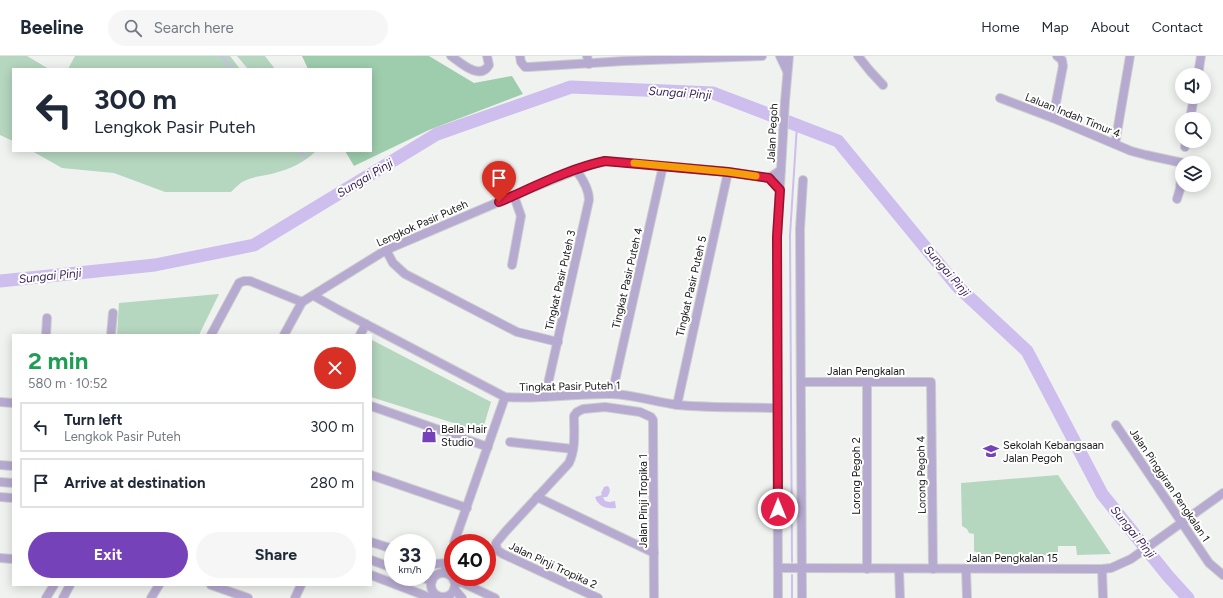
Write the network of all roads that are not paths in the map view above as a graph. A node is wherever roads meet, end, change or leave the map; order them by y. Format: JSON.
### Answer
{"nodes":[{"id":1,"x":451,"y":56,"type":"edge"},
{"id":2,"x":487,"y":56,"type":"edge"},
{"id":3,"x":520,"y":56,"type":"edge"},
{"id":4,"x":762,"y":56,"type":"edge"},
{"id":5,"x":780,"y":56,"type":"edge"},
{"id":6,"x":789,"y":56,"type":"edge"},
{"id":7,"x":858,"y":56,"type":"edge"},
{"id":8,"x":1056,"y":56,"type":"edge"},
{"id":9,"x":1130,"y":56,"type":"edge"},
{"id":10,"x":1201,"y":56,"type":"edge"},
{"id":11,"x":660,"y":58,"type":"edge"},
{"id":12,"x":588,"y":60,"type":"edge"},
{"id":13,"x":1199,"y":68,"type":"edge"},
{"id":14,"x":787,"y":71,"type":"junction"},
{"id":15,"x":883,"y":85,"type":"dead end"},
{"id":16,"x":1000,"y":98,"type":"dead end"},
{"id":17,"x":1053,"y":118,"type":"junction"},
{"id":18,"x":1115,"y":144,"type":"junction"},
{"id":19,"x":1175,"y":163,"type":"edge"},
{"id":20,"x":663,"y":166,"type":"junction"},
{"id":21,"x":781,"y":169,"type":"junction"},
{"id":22,"x":576,"y":170,"type":"junction"},
{"id":23,"x":728,"y":172,"type":"junction"},
{"id":24,"x":769,"y":178,"type":"junction"},
{"id":25,"x":803,"y":180,"type":"dead end"},
{"id":26,"x":780,"y":190,"type":"junction"},
{"id":27,"x":1179,"y":192,"type":"edge"},
{"id":28,"x":514,"y":196,"type":"junction"},
{"id":29,"x":1177,"y":199,"type":"dead end"},
{"id":30,"x":386,"y":250,"type":"junction"},
{"id":31,"x":512,"y":265,"type":"dead end"},
{"id":32,"x":314,"y":296,"type":"junction"},
{"id":33,"x":302,"y":302,"type":"junction"},
{"id":34,"x":113,"y":313,"type":"dead end"},
{"id":35,"x":47,"y":318,"type":"dead end"},
{"id":36,"x":366,"y":324,"type":"junction"},
{"id":37,"x":46,"y":334,"type":"edge"},
{"id":38,"x":111,"y":334,"type":"edge"},
{"id":39,"x":212,"y":334,"type":"edge"},
{"id":40,"x":285,"y":334,"type":"edge"},
{"id":41,"x":361,"y":334,"type":"edge"},
{"id":42,"x":558,"y":342,"type":"junction"},
{"id":43,"x":802,"y":382,"type":"junction"},
{"id":44,"x":931,"y":382,"type":"joint"},
{"id":45,"x":866,"y":383,"type":"junction"},
{"id":46,"x":612,"y":394,"type":"junction"},
{"id":47,"x":545,"y":396,"type":"junction"},
{"id":48,"x":505,"y":397,"type":"junction"},
{"id":49,"x":0,"y":402,"type":"edge"},
{"id":50,"x":12,"y":403,"type":"edge"},
{"id":51,"x":677,"y":405,"type":"junction"},
{"id":52,"x":372,"y":406,"type":"edge"},
{"id":53,"x":778,"y":408,"type":"junction"},
{"id":54,"x":1116,"y":425,"type":"dead end"},
{"id":55,"x":510,"y":442,"type":"dead end"},
{"id":56,"x":488,"y":447,"type":"junction"},
{"id":57,"x":573,"y":449,"type":"junction"},
{"id":58,"x":0,"y":465,"type":"edge"},
{"id":59,"x":12,"y":466,"type":"edge"},
{"id":60,"x":372,"y":476,"type":"edge"},
{"id":61,"x":0,"y":482,"type":"edge"},
{"id":62,"x":12,"y":483,"type":"edge"},
{"id":63,"x":1223,"y":493,"type":"edge"},
{"id":64,"x":0,"y":497,"type":"edge"},
{"id":65,"x":537,"y":497,"type":"junction"},
{"id":66,"x":12,"y":498,"type":"edge"},
{"id":67,"x":467,"y":508,"type":"junction"},
{"id":68,"x":1181,"y":523,"type":"junction"},
{"id":69,"x":457,"y":534,"type":"edge"},
{"id":70,"x":372,"y":542,"type":"edge"},
{"id":71,"x":384,"y":546,"type":"edge"},
{"id":72,"x":654,"y":553,"type":"junction"},
{"id":73,"x":0,"y":558,"type":"edge"},
{"id":74,"x":12,"y":559,"type":"edge"},
{"id":75,"x":372,"y":560,"type":"edge"},
{"id":76,"x":384,"y":565,"type":"edge"},
{"id":77,"x":778,"y":568,"type":"junction"},
{"id":78,"x":802,"y":568,"type":"junction"},
{"id":79,"x":866,"y":569,"type":"junction"},
{"id":80,"x":899,"y":569,"type":"junction"},
{"id":81,"x":933,"y":569,"type":"junction"},
{"id":82,"x":966,"y":569,"type":"junction"},
{"id":83,"x":1102,"y":569,"type":"junction"},
{"id":84,"x":444,"y":573,"type":"edge"},
{"id":85,"x":372,"y":574,"type":"edge"},
{"id":86,"x":436,"y":575,"type":"edge"},
{"id":87,"x":1223,"y":575,"type":"edge"},
{"id":88,"x":69,"y":586,"type":"edge"},
{"id":89,"x":158,"y":586,"type":"edge"},
{"id":90,"x":214,"y":586,"type":"edge"},
{"id":91,"x":301,"y":586,"type":"edge"},
{"id":92,"x":432,"y":586,"type":"edge"},
{"id":93,"x":454,"y":586,"type":"edge"},
{"id":94,"x":456,"y":586,"type":"edge"},
{"id":95,"x":469,"y":586,"type":"edge"},
{"id":96,"x":50,"y":592,"type":"edge"},
{"id":97,"x":434,"y":597,"type":"edge"},
{"id":98,"x":63,"y":598,"type":"edge"},
{"id":99,"x":151,"y":598,"type":"edge"},
{"id":100,"x":248,"y":598,"type":"edge"},
{"id":101,"x":295,"y":598,"type":"edge"},
{"id":102,"x":462,"y":598,"type":"edge"},
{"id":103,"x":495,"y":598,"type":"edge"},
{"id":104,"x":598,"y":598,"type":"edge"},
{"id":105,"x":654,"y":598,"type":"edge"},
{"id":106,"x":778,"y":598,"type":"edge"},
{"id":107,"x":802,"y":598,"type":"edge"},
{"id":108,"x":900,"y":598,"type":"edge"},
{"id":109,"x":966,"y":598,"type":"edge"},
{"id":110,"x":1103,"y":598,"type":"edge"}],
"edges":[{"from":1,"to":2,"type":"street"},
{"from":3,"to":12,"type":"street"},
{"from":4,"to":11,"type":"street"},
{"from":5,"to":14,"type":"street","name":"Jalan Pegoh"},
{"from":6,"to":14,"type":"street"},
{"from":7,"to":15,"type":"street"},
{"from":8,"to":17,"type":"street"},
{"from":9,"to":18,"type":"street"},
{"from":10,"to":13,"type":"street"},
{"from":11,"to":12,"type":"street"},
{"from":14,"to":21,"type":"street","name":"Jalan Pegoh"},
{"from":16,"to":17,"type":"street","name":"Laluan Indah Timur 4"},
{"from":17,"to":18,"type":"street","name":"Laluan Indah Timur 4"},
{"from":18,"to":19,"type":"street","name":"Laluan Indah Timur 4"},
{"from":20,"to":22,"type":"street","name":"Lengkok Pasir Puteh"},
{"from":20,"to":23,"type":"street","name":"Lengkok Pasir Puteh"},
{"from":20,"to":46,"type":"street","name":"Tingkat Pasir Puteh 4"},
{"from":21,"to":24,"type":"street"},
{"from":21,"to":26,"type":"street","name":"Jalan Pegoh"},
{"from":22,"to":28,"type":"street","name":"Lengkok Pasir Puteh"},
{"from":22,"to":42,"type":"street","name":"Tingkat Pasir Puteh 3"},
{"from":23,"to":24,"type":"street","name":"Lengkok Pasir Puteh"},
{"from":23,"to":51,"type":"street","name":"Tingkat Pasir Puteh 5"},
{"from":24,"to":26,"type":"street"},
{"from":25,"to":43,"type":"street"},
{"from":26,"to":53,"type":"street","name":"Jalan Pegoh"},
{"from":27,"to":29,"type":"street"},
{"from":28,"to":30,"type":"street","name":"Lengkok Pasir Puteh"},
{"from":28,"to":31,"type":"street"},
{"from":30,"to":32,"type":"street","name":"Lengkok Pasir Puteh"},
{"from":30,"to":42,"type":"street"},
{"from":32,"to":33,"type":"street","name":"Lengkok Pasir Puteh"},
{"from":32,"to":36,"type":"street","name":"Tingkat Pasir Puteh 1"},
{"from":33,"to":39,"type":"street"},
{"from":33,"to":40,"type":"street"},
{"from":34,"to":38,"type":"street"},
{"from":35,"to":37,"type":"street"},
{"from":36,"to":41,"type":"street"},
{"from":36,"to":48,"type":"street","name":"Tingkat Pasir Puteh 1"},
{"from":42,"to":47,"type":"street","name":"Tingkat Pasir Puteh 3"},
{"from":43,"to":45,"type":"street","name":"Jalan Pengkalan"},
{"from":43,"to":78,"type":"street"},
{"from":44,"to":45,"type":"street","name":"Jalan Pengkalan"},
{"from":44,"to":81,"type":"street","name":"Lorong Pegoh 4"},
{"from":45,"to":79,"type":"street","name":"Lorong Pegoh 2"},
{"from":46,"to":47,"type":"street","name":"Tingkat Pasir Puteh 1"},
{"from":46,"to":51,"type":"street","name":"Tingkat Pasir Puteh 1"},
{"from":47,"to":48,"type":"street","name":"Tingkat Pasir Puteh 1"},
{"from":48,"to":56,"type":"street"},
{"from":49,"to":50,"type":"street"},
{"from":51,"to":53,"type":"street","name":"Tingkat Pasir Puteh 1"},
{"from":52,"to":56,"type":"street"},
{"from":53,"to":77,"type":"street","name":"Jalan Pegoh"},
{"from":54,"to":68,"type":"street","name":"Jalan Pinggiran Pengkalan 1"},
{"from":55,"to":57,"type":"street"},
{"from":56,"to":67,"type":"street"},
{"from":57,"to":65,"type":"street"},
{"from":57,"to":72,"type":"street","name":"Jalan Pinji Tropika 1"},
{"from":58,"to":59,"type":"street"},
{"from":60,"to":67,"type":"street"},
{"from":61,"to":62,"type":"street"},
{"from":63,"to":68,"type":"street","name":"Jalan Pengkalan 15"},
{"from":64,"to":66,"type":"street"},
{"from":65,"to":72,"type":"street"},
{"from":65,"to":104,"type":"street","name":"Jalan Pinji Tropika 2"},
{"from":67,"to":69,"type":"street"},
{"from":68,"to":83,"type":"street","name":"Jalan Pengkalan 15"},
{"from":68,"to":87,"type":"street","name":"Jalan Pinggiran Pengkalan 1"},
{"from":70,"to":71,"type":"street"},
{"from":72,"to":105,"type":"street","name":"Jalan Pinji Tropika 1"},
{"from":73,"to":74,"type":"street"},
{"from":75,"to":76,"type":"street"},
{"from":77,"to":78,"type":"street","name":"Jalan Pengkalan 15"},
{"from":77,"to":106,"type":"street","name":"Jalan Pegoh"},
{"from":78,"to":79,"type":"street","name":"Jalan Pengkalan 15"},
{"from":78,"to":107,"type":"street"},
{"from":79,"to":80,"type":"street","name":"Jalan Pengkalan 15"},
{"from":80,"to":81,"type":"street","name":"Jalan Pengkalan 15"},
{"from":80,"to":108,"type":"street"},
{"from":81,"to":82,"type":"street","name":"Jalan Pengkalan 15"},
{"from":82,"to":83,"type":"street","name":"Jalan Pengkalan 15"},
{"from":82,"to":109,"type":"street"},
{"from":83,"to":110,"type":"street"},
{"from":84,"to":86,"type":"street"},
{"from":85,"to":97,"type":"street"},
{"from":88,"to":98,"type":"street"},
{"from":89,"to":99,"type":"street"},
{"from":90,"to":100,"type":"street"},
{"from":91,"to":101,"type":"street"},
{"from":92,"to":97,"type":"street"},
{"from":93,"to":97,"type":"street"},
{"from":94,"to":102,"type":"street"},
{"from":95,"to":103,"type":"street"},
{"from":96,"to":98,"type":"street"}]}
